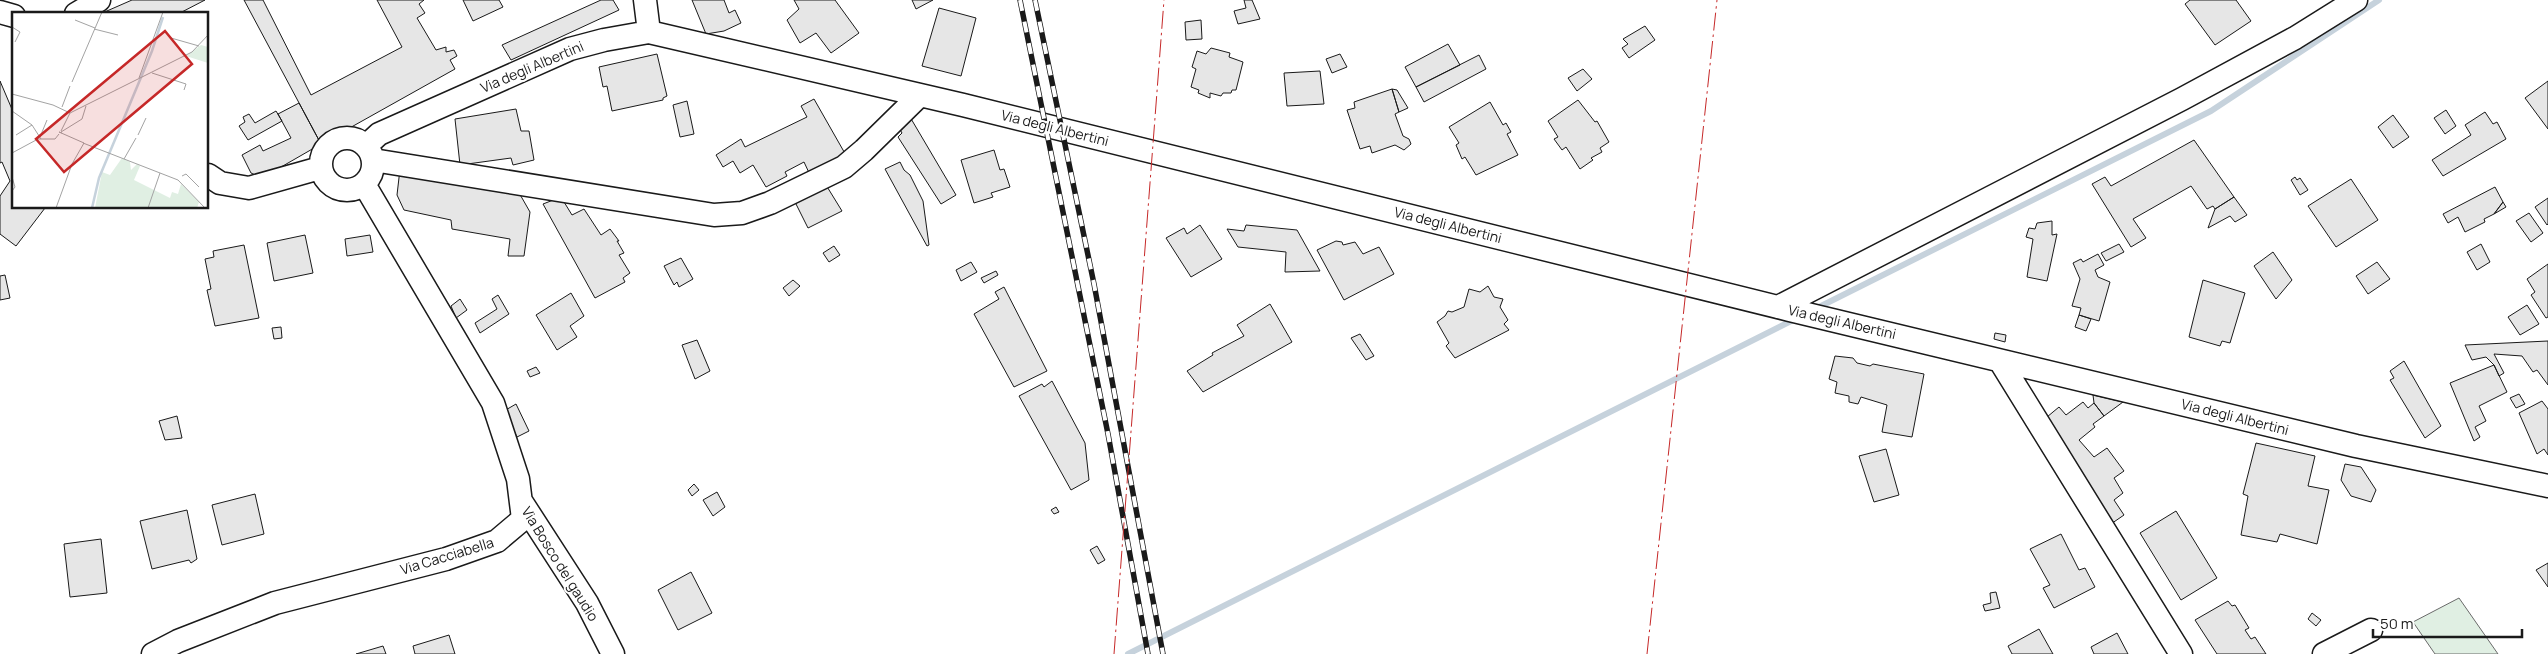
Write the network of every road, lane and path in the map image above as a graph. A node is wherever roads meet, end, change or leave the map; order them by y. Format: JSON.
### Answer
{"nodes":[{"id":1,"x":99,"y":0,"type":"edge"},
{"id":2,"x":645,"y":0,"type":"edge"},
{"id":3,"x":2356,"y":0,"type":"edge"},
{"id":4,"x":79,"y":12,"type":"edge"},
{"id":5,"x":649,"y":32,"type":"junction"},
{"id":6,"x":920,"y":95,"type":"junction"},
{"id":7,"x":369,"y":153,"type":"junction"},
{"id":8,"x":320,"y":168,"type":"junction"},
{"id":9,"x":209,"y":176,"type":"edge"},
{"id":10,"x":364,"y":184,"type":"junction"},
{"id":11,"x":1786,"y":309,"type":"junction"},
{"id":12,"x":2000,"y":361,"type":"junction"},
{"id":13,"x":2548,"y":486,"type":"edge"},
{"id":14,"x":521,"y":501,"type":"junction"},
{"id":15,"x":2371,"y":630,"type":"dead end"},
{"id":16,"x":153,"y":654,"type":"edge"},
{"id":17,"x":613,"y":654,"type":"edge"},
{"id":18,"x":2181,"y":654,"type":"edge"},
{"id":19,"x":2324,"y":654,"type":"edge"}],
"edges":[{"from":1,"to":4,"type":"street"},
{"from":2,"to":5,"type":"street"},
{"from":3,"to":11,"type":"street"},
{"from":5,"to":6,"type":"street","name":"Via degli Albertini"},
{"from":5,"to":7,"type":"street","name":"Via degli Albertini"},
{"from":6,"to":7,"type":"street"},
{"from":6,"to":11,"type":"street","name":"Via degli Albertini"},
{"from":7,"to":8,"type":"street"},
{"from":7,"to":10,"type":"street"},
{"from":8,"to":9,"type":"street"},
{"from":8,"to":10,"type":"street"},
{"from":10,"to":14,"type":"street","name":"Via Cacciabella"},
{"from":11,"to":12,"type":"street","name":"Via degli Albertini"},
{"from":12,"to":13,"type":"street","name":"Via degli Albertini"},
{"from":12,"to":18,"type":"street"},
{"from":14,"to":16,"type":"street","name":"Via Cacciabella"},
{"from":14,"to":17,"type":"street","name":"Via Bosco del gaudio"},
{"from":15,"to":19,"type":"street"}]}
